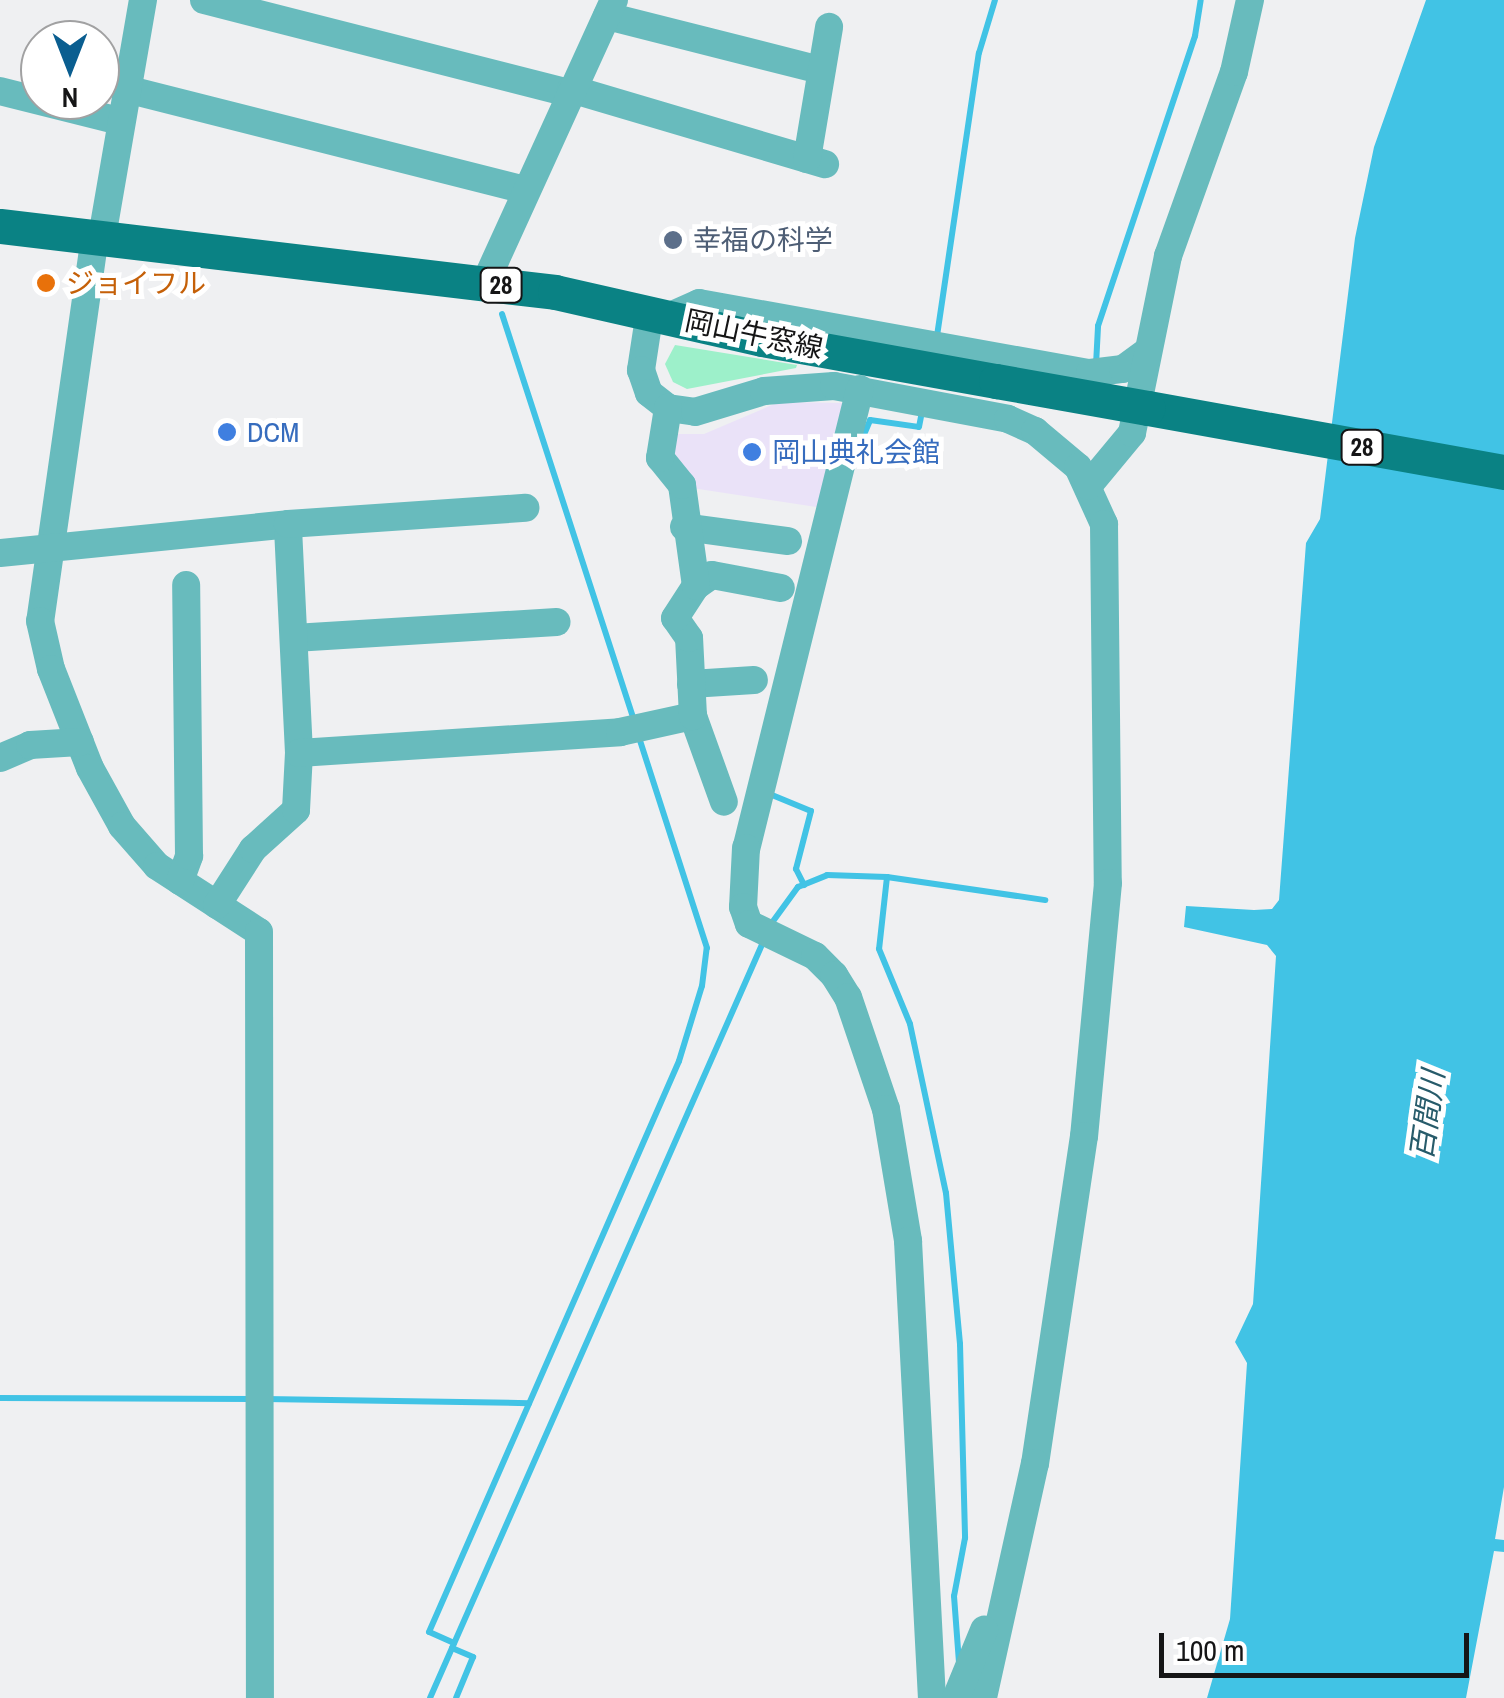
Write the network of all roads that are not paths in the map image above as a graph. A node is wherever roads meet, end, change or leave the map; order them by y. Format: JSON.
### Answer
{"nodes":[{"id":1,"x":143,"y":0,"type":"edge"},
{"id":2,"x":204,"y":0,"type":"edge"},
{"id":3,"x":1250,"y":0,"type":"edge"},
{"id":4,"x":610,"y":8,"type":"edge"},
{"id":5,"x":829,"y":26,"type":"dead end"},
{"id":6,"x":822,"y":70,"type":"junction"},
{"id":7,"x":0,"y":91,"type":"edge"},
{"id":8,"x":135,"y":91,"type":"junction"},
{"id":9,"x":575,"y":91,"type":"junction"},
{"id":10,"x":119,"y":129,"type":"junction"},
{"id":11,"x":526,"y":190,"type":"junction"},
{"id":12,"x":0,"y":226,"type":"edge"},
{"id":13,"x":98,"y":236,"type":"junction"},
{"id":14,"x":484,"y":283,"type":"junction"},
{"id":15,"x":660,"y":313,"type":"junction"},
{"id":16,"x":1145,"y":353,"type":"junction"},
{"id":17,"x":860,"y":389,"type":"junction"},
{"id":18,"x":668,"y":408,"type":"junction"},
{"id":19,"x":1504,"y":472,"type":"edge"},
{"id":20,"x":1088,"y":486,"type":"junction"},
{"id":21,"x":525,"y":508,"type":"dead end"},
{"id":22,"x":288,"y":524,"type":"junction"},
{"id":23,"x":684,"y":527,"type":"junction"},
{"id":24,"x":788,"y":541,"type":"dead end"},
{"id":25,"x":54,"y":548,"type":"junction"},
{"id":26,"x":0,"y":553,"type":"edge"},
{"id":27,"x":186,"y":585,"type":"dead end"},
{"id":28,"x":696,"y":586,"type":"junction"},
{"id":29,"x":781,"y":588,"type":"dead end"},
{"id":30,"x":557,"y":622,"type":"dead end"},
{"id":31,"x":294,"y":638,"type":"junction"},
{"id":32,"x":754,"y":680,"type":"dead end"},
{"id":33,"x":691,"y":684,"type":"junction"},
{"id":34,"x":693,"y":716,"type":"junction"},
{"id":35,"x":80,"y":742,"type":"junction"},
{"id":36,"x":299,"y":753,"type":"junction"},
{"id":37,"x":0,"y":758,"type":"edge"},
{"id":38,"x":724,"y":802,"type":"dead end"},
{"id":39,"x":183,"y":872,"type":"junction"},
{"id":40,"x":223,"y":898,"type":"junction"},
{"id":41,"x":1012,"y":1578,"type":"junction"},
{"id":42,"x":260,"y":1698,"type":"edge"},
{"id":43,"x":932,"y":1698,"type":"edge"},
{"id":44,"x":956,"y":1698,"type":"edge"},
{"id":45,"x":983,"y":1698,"type":"edge"}],
"edges":[{"from":1,"to":8,"type":"street"},
{"from":2,"to":9,"type":"street"},
{"from":3,"to":16,"type":"street"},
{"from":4,"to":6,"type":"street"},
{"from":4,"to":9,"type":"street"},
{"from":5,"to":6,"type":"street"},
{"from":6,"to":9,"type":"street"},
{"from":7,"to":10,"type":"street"},
{"from":8,"to":10,"type":"street"},
{"from":8,"to":11,"type":"street"},
{"from":9,"to":11,"type":"street"},
{"from":10,"to":13,"type":"street"},
{"from":11,"to":14,"type":"street"},
{"from":12,"to":13,"type":"main road","name":"岡山牛窓線","number":"28"},
{"from":13,"to":14,"type":"main road","name":"岡山牛窓線","number":"28"},
{"from":13,"to":25,"type":"street"},
{"from":14,"to":15,"type":"main road","name":"岡山牛窓線","number":"28"},
{"from":15,"to":16,"type":"street"},
{"from":15,"to":18,"type":"street"},
{"from":15,"to":19,"type":"main road","name":"岡山牛窓線","number":"28","bridge":true},
{"from":16,"to":20,"type":"street"},
{"from":17,"to":18,"type":"street"},
{"from":17,"to":20,"type":"street"},
{"from":17,"to":43,"type":"street"},
{"from":18,"to":23,"type":"street"},
{"from":20,"to":41,"type":"street"},
{"from":21,"to":22,"type":"street"},
{"from":22,"to":25,"type":"street"},
{"from":22,"to":31,"type":"street"},
{"from":23,"to":24,"type":"street"},
{"from":23,"to":28,"type":"street"},
{"from":25,"to":26,"type":"street"},
{"from":25,"to":35,"type":"street"},
{"from":27,"to":39,"type":"street"},
{"from":28,"to":29,"type":"street"},
{"from":28,"to":33,"type":"street"},
{"from":30,"to":31,"type":"street"},
{"from":31,"to":36,"type":"street"},
{"from":32,"to":33,"type":"street"},
{"from":33,"to":34,"type":"street"},
{"from":34,"to":36,"type":"street"},
{"from":34,"to":38,"type":"street"},
{"from":35,"to":37,"type":"street"},
{"from":35,"to":39,"type":"street"},
{"from":36,"to":40,"type":"street"},
{"from":39,"to":40,"type":"street"},
{"from":40,"to":42,"type":"street"},
{"from":41,"to":44,"type":"street"},
{"from":41,"to":45,"type":"street"}]}
